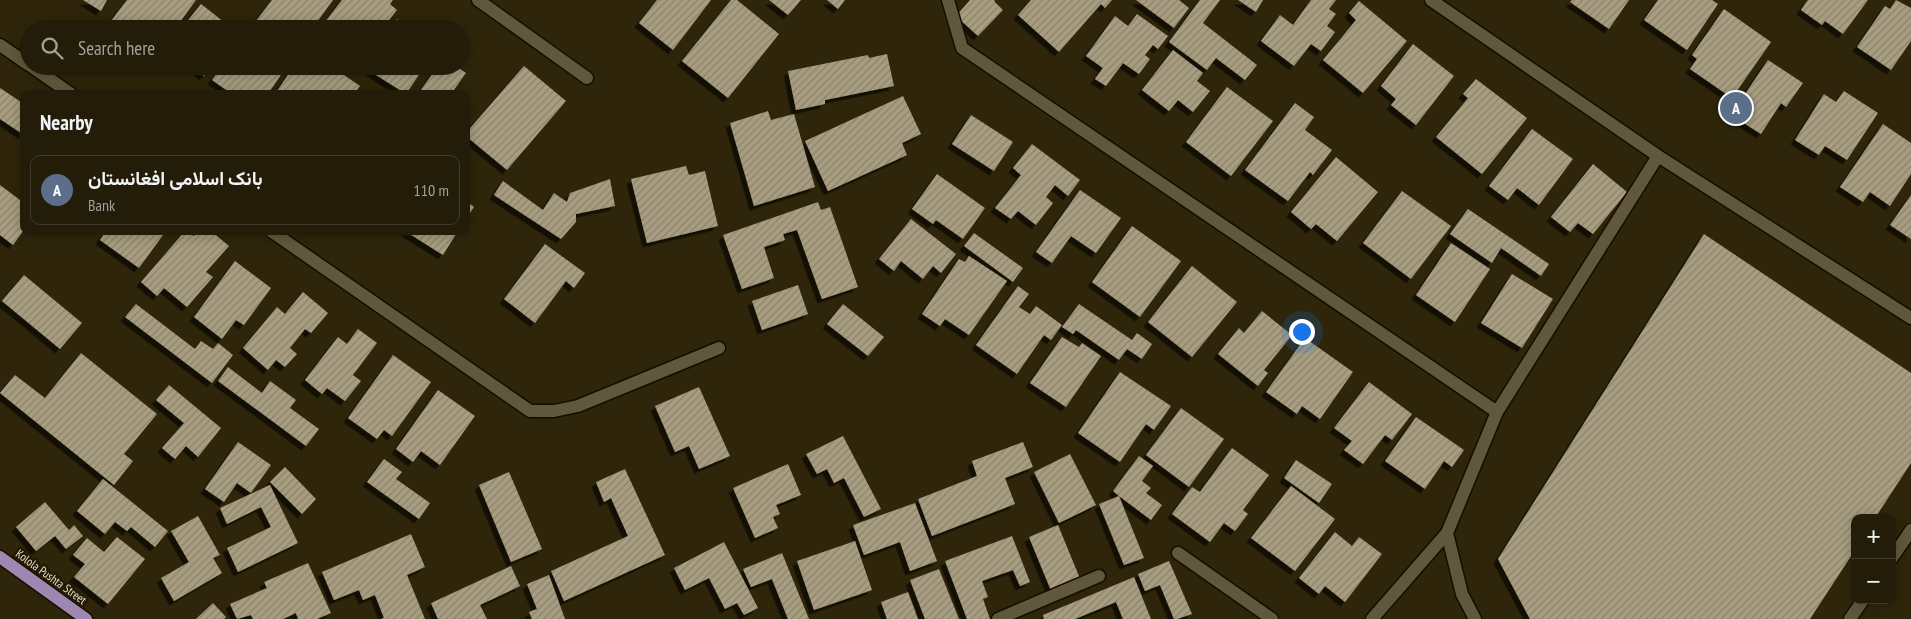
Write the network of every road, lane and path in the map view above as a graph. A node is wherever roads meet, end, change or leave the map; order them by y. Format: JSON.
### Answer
{"nodes":[{"id":1,"x":478,"y":0,"type":"edge"},
{"id":2,"x":948,"y":0,"type":"edge"},
{"id":3,"x":1432,"y":0,"type":"edge"},
{"id":4,"x":0,"y":45,"type":"edge"},
{"id":5,"x":20,"y":58,"type":"edge"},
{"id":6,"x":44,"y":75,"type":"edge"},
{"id":7,"x":587,"y":78,"type":"dead end"},
{"id":8,"x":65,"y":90,"type":"edge"},
{"id":9,"x":1658,"y":156,"type":"junction"},
{"id":10,"x":277,"y":235,"type":"edge"},
{"id":11,"x":1911,"y":318,"type":"edge"},
{"id":12,"x":719,"y":348,"type":"dead end"},
{"id":13,"x":1497,"y":412,"type":"junction"},
{"id":14,"x":1911,"y":530,"type":"edge"},
{"id":15,"x":1447,"y":533,"type":"junction"},
{"id":16,"x":1896,"y":552,"type":"edge"},
{"id":17,"x":1178,"y":553,"type":"dead end"},
{"id":18,"x":0,"y":557,"type":"edge"},
{"id":19,"x":1099,"y":576,"type":"dead end"},
{"id":20,"x":1860,"y":604,"type":"edge"},
{"id":21,"x":86,"y":619,"type":"edge"},
{"id":22,"x":998,"y":619,"type":"edge"},
{"id":23,"x":1272,"y":619,"type":"edge"},
{"id":24,"x":1372,"y":619,"type":"edge"},
{"id":25,"x":1475,"y":619,"type":"edge"},
{"id":26,"x":1850,"y":619,"type":"edge"}],
"edges":[{"from":1,"to":7,"type":"street"},
{"from":2,"to":13,"type":"street"},
{"from":3,"to":9,"type":"street"},
{"from":4,"to":5,"type":"street"},
{"from":6,"to":8,"type":"street"},
{"from":9,"to":11,"type":"street"},
{"from":9,"to":13,"type":"street"},
{"from":10,"to":12,"type":"street"},
{"from":13,"to":15,"type":"street"},
{"from":14,"to":16,"type":"street"},
{"from":15,"to":24,"type":"street"},
{"from":15,"to":25,"type":"street"},
{"from":17,"to":23,"type":"street"},
{"from":18,"to":21,"type":"main road","name":"Kolola Pushta Street"},
{"from":19,"to":22,"type":"street"},
{"from":20,"to":26,"type":"street"}]}
